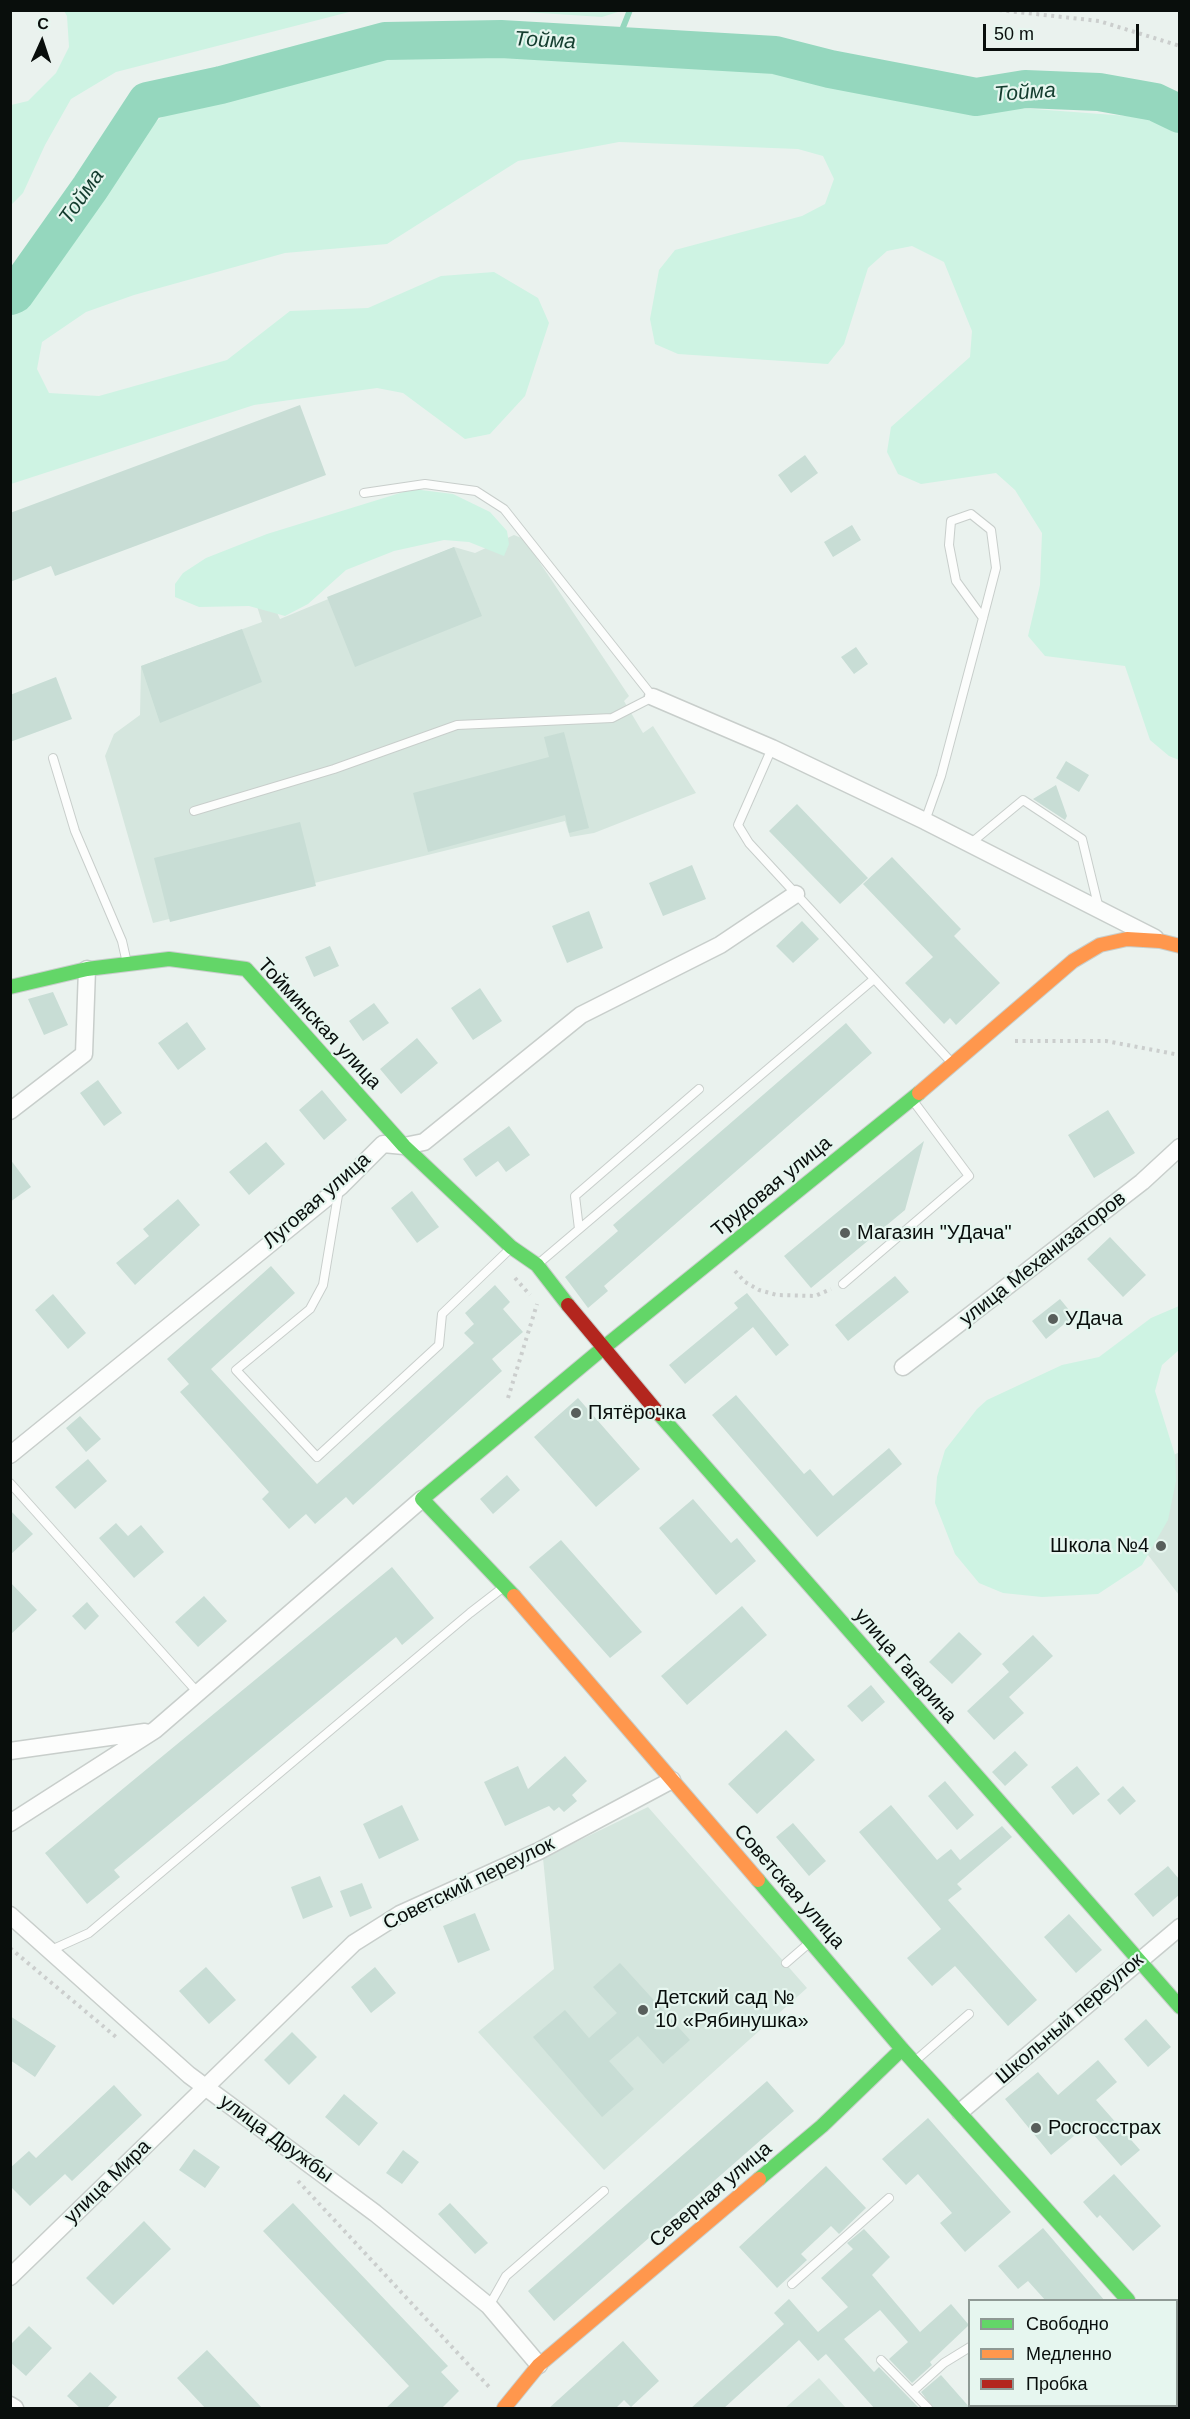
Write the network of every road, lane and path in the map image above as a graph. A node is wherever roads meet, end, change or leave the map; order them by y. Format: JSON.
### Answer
{"nodes":[{"id":1,"x":999,"y":10,"type":"edge"},
{"id":2,"x":1179,"y":46,"type":"edge"},
{"id":3,"x":364,"y":493,"type":"dead end"},
{"id":4,"x":983,"y":618,"type":"junction"},
{"id":5,"x":653,"y":697,"type":"junction"},
{"id":6,"x":772,"y":748,"type":"junction"},
{"id":7,"x":53,"y":758,"type":"dead end"},
{"id":8,"x":194,"y":811,"type":"dead end"},
{"id":9,"x":925,"y":821,"type":"junction"},
{"id":10,"x":971,"y":843,"type":"junction"},
{"id":11,"x":796,"y":894,"type":"junction"},
{"id":12,"x":1099,"y":909,"type":"junction"},
{"id":13,"x":1160,"y":941,"type":"junction"},
{"id":14,"x":1179,"y":946,"type":"edge"},
{"id":15,"x":127,"y":964,"type":"junction"},
{"id":16,"x":87,"y":969,"type":"junction"},
{"id":17,"x":874,"y":979,"type":"junction"},
{"id":18,"x":10,"y":987,"type":"edge"},
{"id":19,"x":1008,"y":1046,"type":"dead end"},
{"id":20,"x":1179,"y":1055,"type":"edge"},
{"id":21,"x":953,"y":1064,"type":"junction"},
{"id":22,"x":699,"y":1089,"type":"dead end"},
{"id":23,"x":912,"y":1099,"type":"junction"},
{"id":24,"x":10,"y":1111,"type":"edge"},
{"id":25,"x":404,"y":1146,"type":"junction"},
{"id":26,"x":1179,"y":1147,"type":"edge"},
{"id":27,"x":340,"y":1186,"type":"junction"},
{"id":28,"x":579,"y":1229,"type":"junction"},
{"id":29,"x":511,"y":1248,"type":"junction"},
{"id":30,"x":537,"y":1264,"type":"junction"},
{"id":31,"x":732,"y":1268,"type":"dead end"},
{"id":32,"x":843,"y":1284,"type":"joint"},
{"id":33,"x":537,"y":1304,"type":"dead end"},
{"id":34,"x":602,"y":1349,"type":"junction"},
{"id":35,"x":903,"y":1367,"type":"dead end"},
{"id":36,"x":505,"y":1405,"type":"dead end"},
{"id":37,"x":10,"y":1455,"type":"edge"},
{"id":38,"x":10,"y":1483,"type":"edge"},
{"id":39,"x":422,"y":1499,"type":"junction"},
{"id":40,"x":506,"y":1586,"type":"junction"},
{"id":41,"x":199,"y":1694,"type":"junction"},
{"id":42,"x":155,"y":1730,"type":"junction"},
{"id":43,"x":10,"y":1751,"type":"edge"},
{"id":44,"x":672,"y":1780,"type":"junction"},
{"id":45,"x":10,"y":1823,"type":"edge"},
{"id":46,"x":10,"y":1916,"type":"edge"},
{"id":47,"x":1179,"y":1927,"type":"edge"},
{"id":48,"x":810,"y":1942,"type":"junction"},
{"id":49,"x":10,"y":1948,"type":"edge"},
{"id":50,"x":49,"y":1951,"type":"junction"},
{"id":51,"x":1137,"y":1961,"type":"junction"},
{"id":52,"x":786,"y":1964,"type":"dead end"},
{"id":53,"x":1179,"y":2007,"type":"edge"},
{"id":54,"x":969,"y":2014,"type":"dead end"},
{"id":55,"x":120,"y":2040,"type":"dead end"},
{"id":56,"x":902,"y":2049,"type":"junction"},
{"id":57,"x":914,"y":2062,"type":"junction"},
{"id":58,"x":206,"y":2088,"type":"junction"},
{"id":59,"x":960,"y":2112,"type":"junction"},
{"id":60,"x":293,"y":2175,"type":"dead end"},
{"id":61,"x":604,"y":2191,"type":"dead end"},
{"id":62,"x":889,"y":2198,"type":"dead end"},
{"id":63,"x":10,"y":2277,"type":"edge"},
{"id":64,"x":792,"y":2284,"type":"dead end"},
{"id":65,"x":1126,"y":2299,"type":"edge"},
{"id":66,"x":489,"y":2306,"type":"junction"},
{"id":67,"x":968,"y":2348,"type":"edge"},
{"id":68,"x":881,"y":2360,"type":"dead end"},
{"id":69,"x":539,"y":2364,"type":"junction"},
{"id":70,"x":913,"y":2391,"type":"junction"},
{"id":71,"x":10,"y":2405,"type":"edge"},
{"id":72,"x":505,"y":2406,"type":"edge"},
{"id":73,"x":15,"y":2409,"type":"edge"},
{"id":74,"x":928,"y":2409,"type":"edge"}],
"edges":[{"from":1,"to":2,"type":"path"},
{"from":3,"to":5,"type":"lane"},
{"from":4,"to":4,"type":"lane"},
{"from":4,"to":9,"type":"lane"},
{"from":5,"to":6,"type":"street"},
{"from":5,"to":8,"type":"lane"},
{"from":6,"to":9,"type":"street"},
{"from":6,"to":11,"type":"lane"},
{"from":7,"to":15,"type":"lane"},
{"from":9,"to":10,"type":"street"},
{"from":10,"to":12,"type":"street"},
{"from":10,"to":12,"type":"lane"},
{"from":11,"to":17,"type":"lane"},
{"from":11,"to":25,"type":"street","name":"Луговая улица"},
{"from":12,"to":13,"type":"street"},
{"from":13,"to":14,"type":"street","name":"Трудовая улица"},
{"from":13,"to":21,"type":"street","name":"Трудовая улица"},
{"from":15,"to":16,"type":"street","name":"Тойминская улица"},
{"from":15,"to":25,"type":"street","name":"Тойминская улица"},
{"from":16,"to":18,"type":"street","name":"Тойминская улица"},
{"from":16,"to":24,"type":"street"},
{"from":17,"to":21,"type":"lane"},
{"from":17,"to":28,"type":"lane"},
{"from":19,"to":20,"type":"path"},
{"from":21,"to":23,"type":"street","name":"Трудовая улица"},
{"from":22,"to":28,"type":"lane"},
{"from":23,"to":32,"type":"lane"},
{"from":23,"to":34,"type":"street","name":"Трудовая улица"},
{"from":25,"to":27,"type":"street","name":"Луговая улица"},
{"from":25,"to":29,"type":"street","name":"Тойминская улица"},
{"from":26,"to":35,"type":"street","name":"улица Механизаторов"},
{"from":27,"to":29,"type":"lane"},
{"from":27,"to":37,"type":"street","name":"Луговая улица"},
{"from":28,"to":30,"type":"lane"},
{"from":29,"to":30,"type":"street","name":"Тойминская улица"},
{"from":30,"to":34,"type":"street","name":"улица Гагарина"},
{"from":31,"to":32,"type":"path"},
{"from":33,"to":36,"type":"path"},
{"from":34,"to":39,"type":"street","name":"Трудовая улица"},
{"from":34,"to":51,"type":"street","name":"улица Гагарина"},
{"from":38,"to":41,"type":"lane"},
{"from":39,"to":40,"type":"street","name":"Советская улица"},
{"from":39,"to":41,"type":"street"},
{"from":40,"to":44,"type":"street","name":"Советская улица"},
{"from":40,"to":50,"type":"lane"},
{"from":41,"to":42,"type":"street"},
{"from":42,"to":43,"type":"street"},
{"from":42,"to":45,"type":"street"},
{"from":44,"to":48,"type":"street","name":"Советская улица"},
{"from":44,"to":58,"type":"street","name":"Советский переулок"},
{"from":46,"to":50,"type":"street","name":"улица Дружбы"},
{"from":47,"to":51,"type":"street","name":"Школьный переулок"},
{"from":48,"to":52,"type":"lane"},
{"from":48,"to":56,"type":"street","name":"Советская улица"},
{"from":49,"to":55,"type":"path"},
{"from":50,"to":58,"type":"street","name":"улица Дружбы"},
{"from":51,"to":53,"type":"street","name":"улица Гагарина"},
{"from":51,"to":59,"type":"street","name":"Школьный переулок"},
{"from":54,"to":57,"type":"lane"},
{"from":56,"to":57,"type":"street","name":"Советская улица"},
{"from":56,"to":69,"type":"street","name":"Северная улица"},
{"from":57,"to":59,"type":"street","name":"Советская улица"},
{"from":58,"to":63,"type":"street","name":"улица Мира"},
{"from":58,"to":66,"type":"street","name":"улица Дружбы"},
{"from":59,"to":65,"type":"street","name":"Советская улица"},
{"from":60,"to":72,"type":"path"},
{"from":61,"to":66,"type":"lane"},
{"from":62,"to":64,"type":"lane"},
{"from":66,"to":69,"type":"street","name":"улица Дружбы"},
{"from":67,"to":70,"type":"lane"},
{"from":68,"to":70,"type":"lane"},
{"from":69,"to":72,"type":"street","name":"Северная улица"},
{"from":70,"to":74,"type":"lane"},
{"from":71,"to":73,"type":"street"}]}
